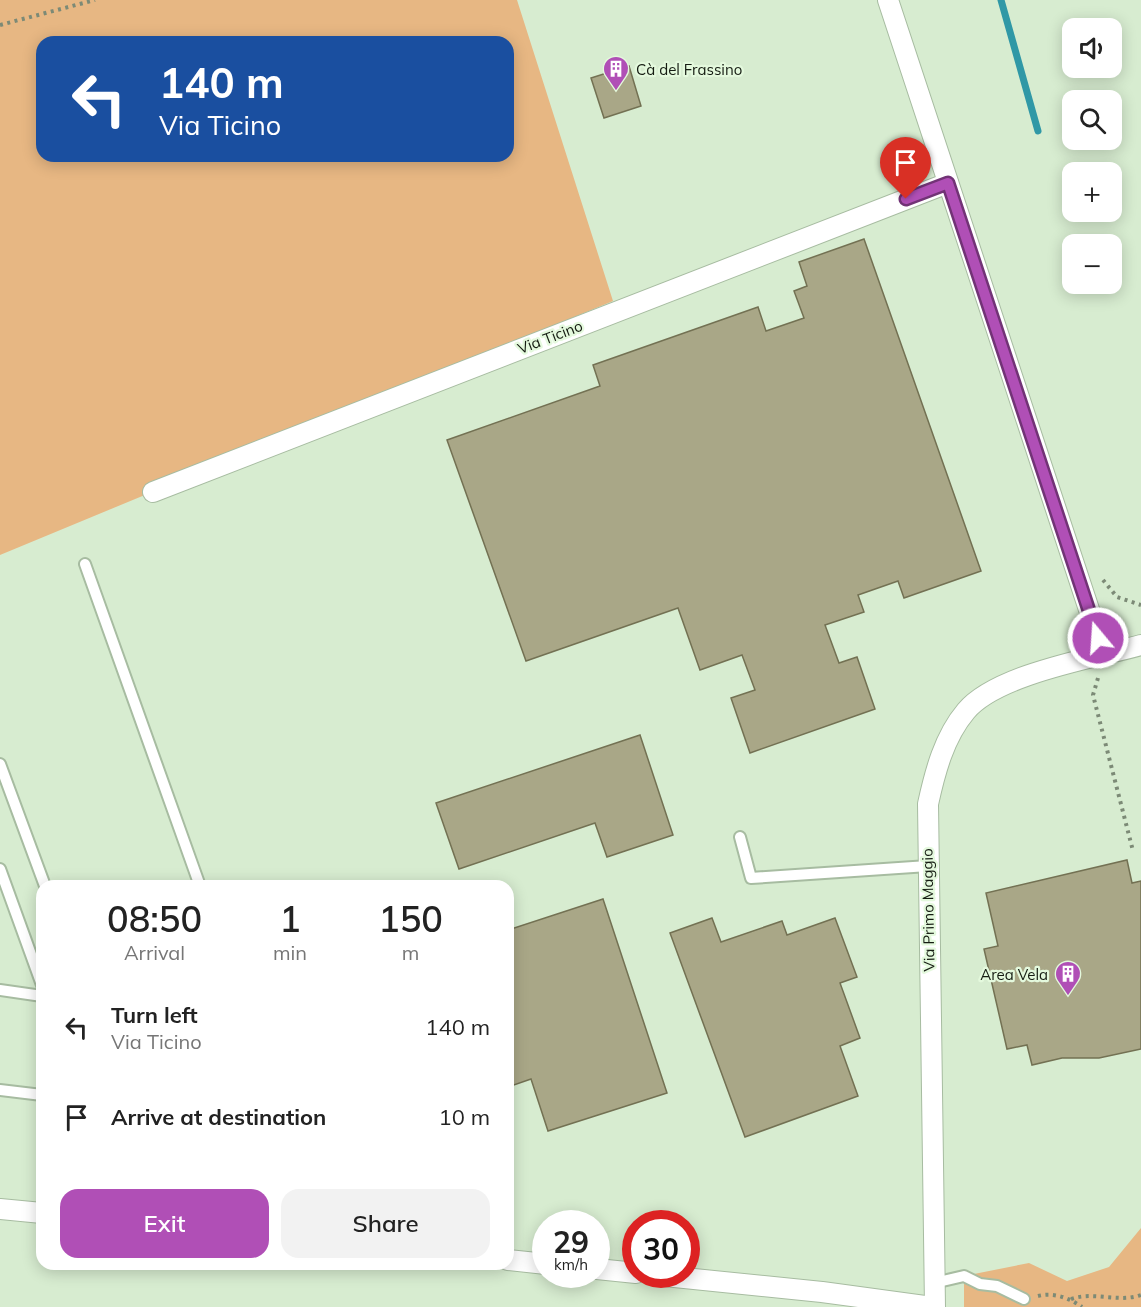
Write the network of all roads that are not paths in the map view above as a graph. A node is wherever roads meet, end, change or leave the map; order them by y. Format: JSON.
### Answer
{"nodes":[{"id":1,"x":888,"y":0,"type":"edge"},
{"id":2,"x":948,"y":183,"type":"junction"},
{"id":3,"x":153,"y":492,"type":"dead end"},
{"id":4,"x":86,"y":564,"type":"dead end"},
{"id":5,"x":1141,"y":645,"type":"edge"},
{"id":6,"x":1104,"y":655,"type":"junction"},
{"id":7,"x":0,"y":764,"type":"edge"},
{"id":8,"x":740,"y":837,"type":"dead end"},
{"id":9,"x":928,"y":866,"type":"junction"},
{"id":10,"x":0,"y":869,"type":"edge"},
{"id":11,"x":43,"y":880,"type":"edge"},
{"id":12,"x":198,"y":880,"type":"edge"},
{"id":13,"x":36,"y":968,"type":"edge"},
{"id":14,"x":0,"y":990,"type":"edge"},
{"id":15,"x":36,"y":995,"type":"edge"},
{"id":16,"x":0,"y":1090,"type":"edge"},
{"id":17,"x":36,"y":1094,"type":"edge"},
{"id":18,"x":0,"y":1209,"type":"edge"},
{"id":19,"x":36,"y":1212,"type":"edge"},
{"id":20,"x":514,"y":1261,"type":"edge"},
{"id":21,"x":532,"y":1263,"type":"edge"},
{"id":22,"x":700,"y":1280,"type":"edge"},
{"id":23,"x":934,"y":1283,"type":"junction"},
{"id":24,"x":1023,"y":1299,"type":"road end"},
{"id":25,"x":933,"y":1307,"type":"edge"}],
"edges":[{"from":1,"to":2,"type":"street"},
{"from":2,"to":3,"type":"street","name":"Via Ticino"},
{"from":2,"to":6,"type":"street"},
{"from":4,"to":12,"type":"lane"},
{"from":5,"to":6,"type":"street","name":"Via Primo Maggio"},
{"from":6,"to":9,"type":"street","name":"Via Primo Maggio"},
{"from":7,"to":11,"type":"lane"},
{"from":8,"to":9,"type":"lane"},
{"from":9,"to":23,"type":"street","name":"Via Primo Maggio"},
{"from":10,"to":13,"type":"lane"},
{"from":14,"to":15,"type":"lane"},
{"from":16,"to":17,"type":"lane"},
{"from":18,"to":19,"type":"street"},
{"from":20,"to":21,"type":"street"},
{"from":22,"to":25,"type":"street"},
{"from":23,"to":24,"type":"lane"},
{"from":23,"to":25,"type":"street","name":"Via Primo Maggio"}]}
